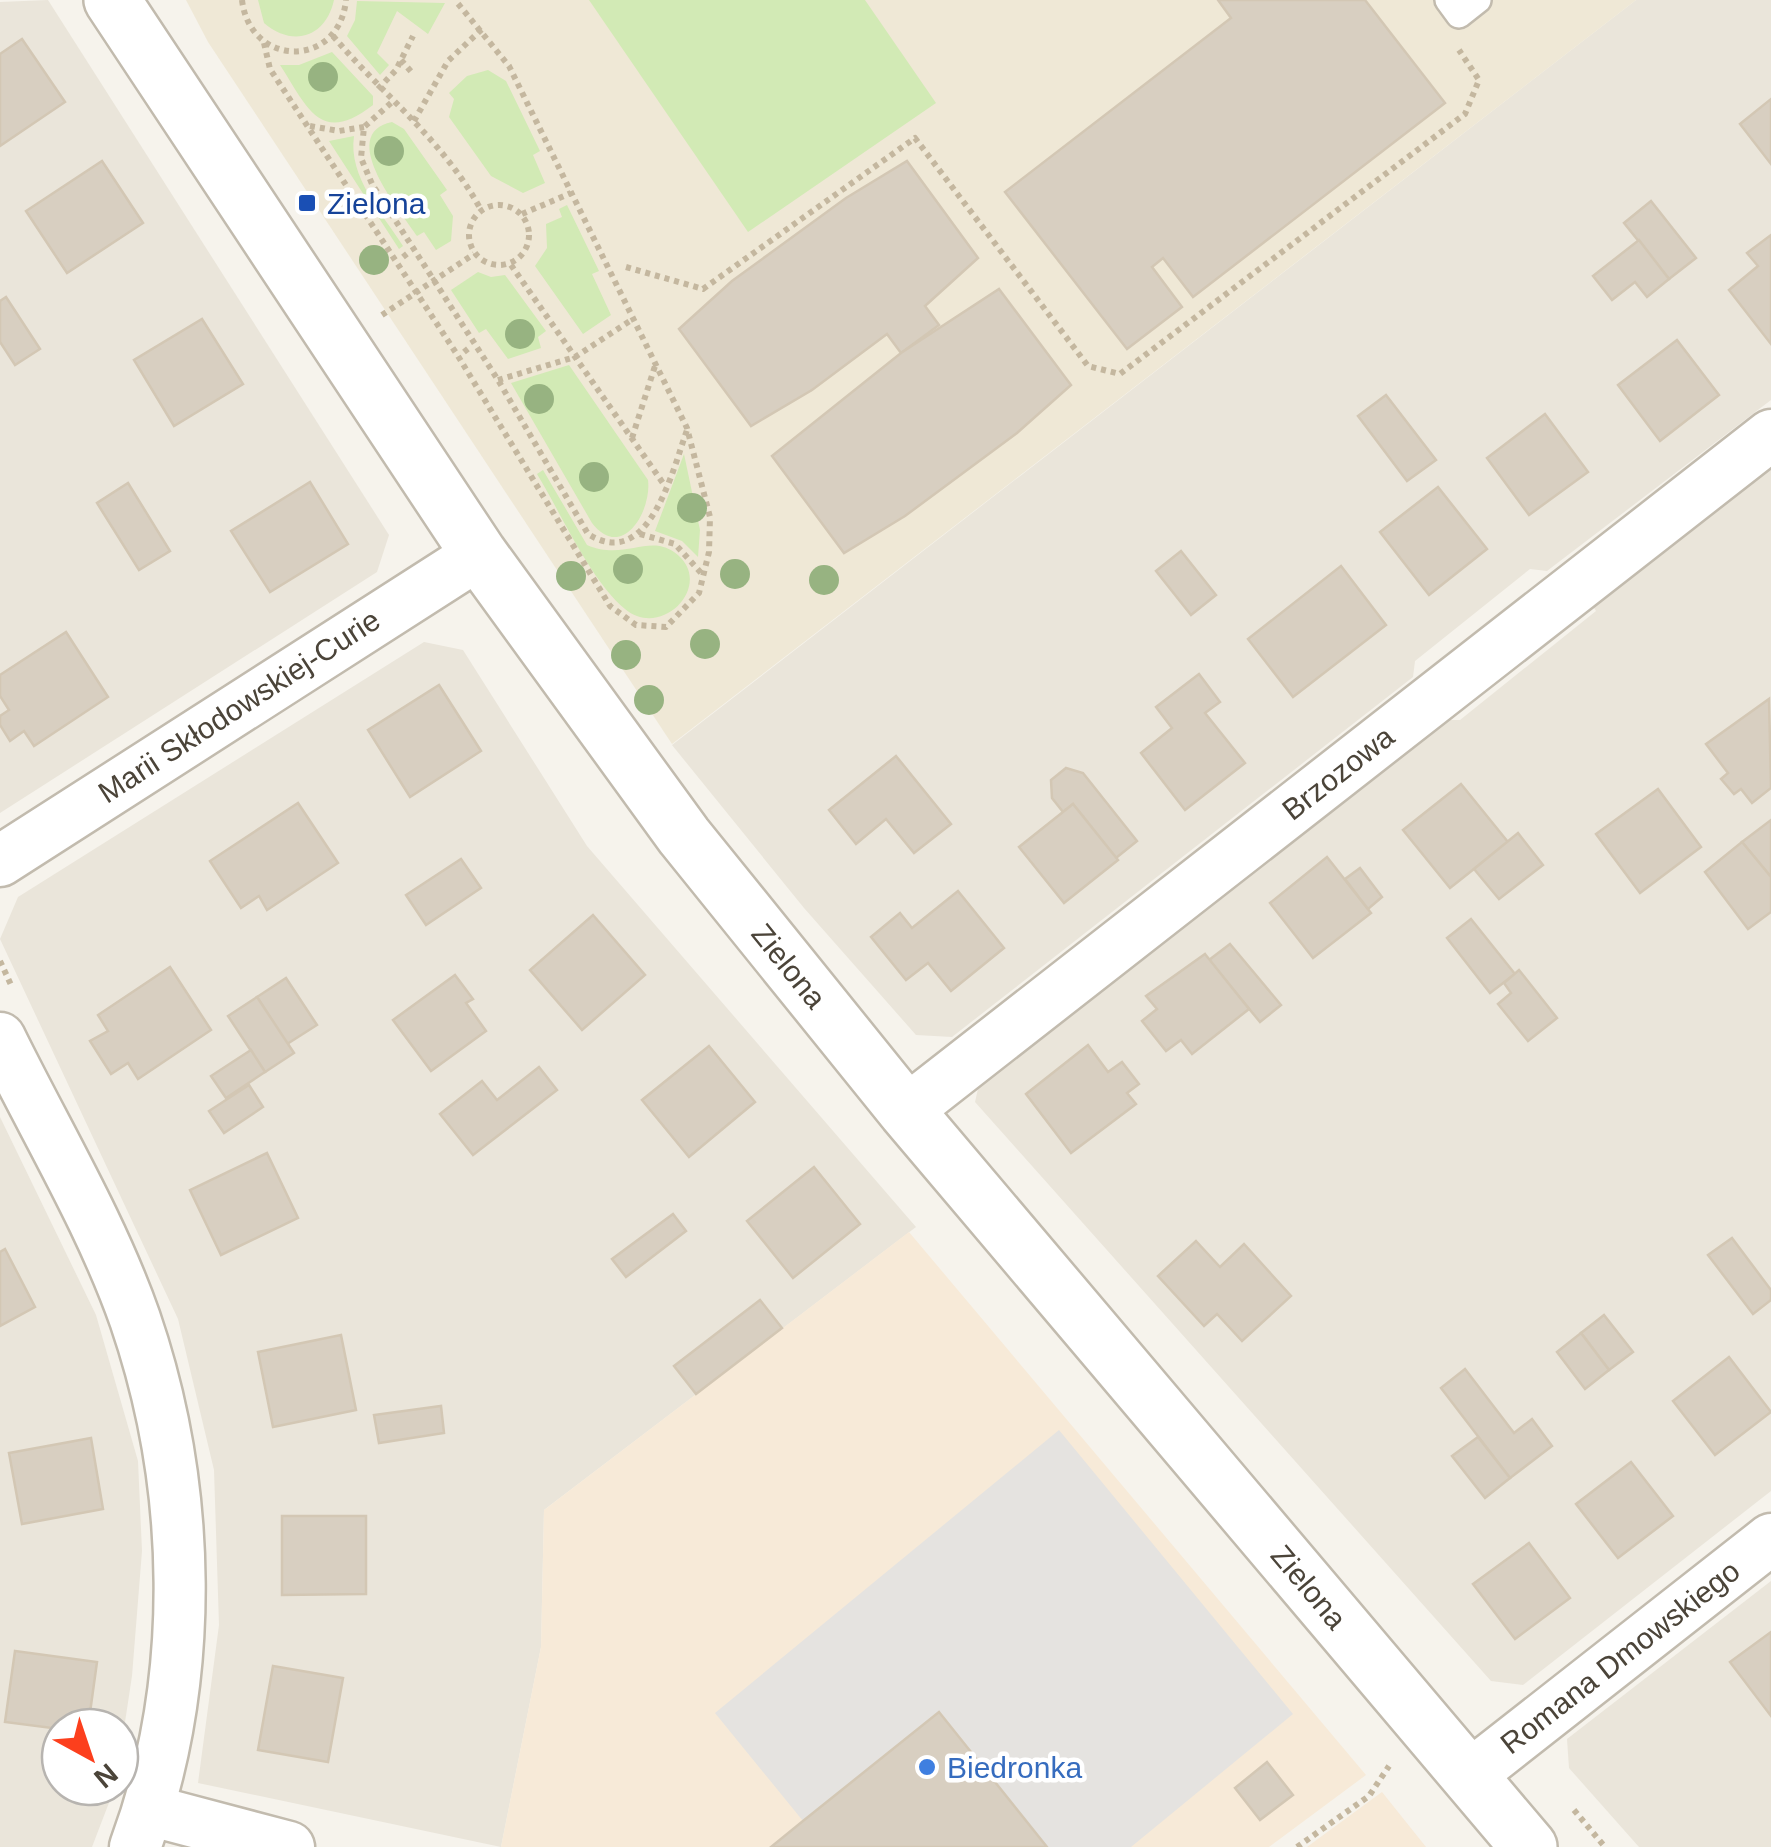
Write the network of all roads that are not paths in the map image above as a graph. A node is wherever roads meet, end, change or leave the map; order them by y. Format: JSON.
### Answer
{"nodes":[{"id":1,"x":121,"y":8,"type":"edge"},
{"id":2,"x":1771,"y":435,"type":"edge"},
{"id":3,"x":480,"y":554,"type":"junction"},
{"id":4,"x":0,"y":860,"type":"edge"},
{"id":5,"x":0,"y":1038,"type":"edge"},
{"id":6,"x":923,"y":1098,"type":"junction"},
{"id":7,"x":1771,"y":1538,"type":"edge"},
{"id":8,"x":1469,"y":1776,"type":"junction"},
{"id":9,"x":142,"y":1829,"type":"edge"},
{"id":10,"x":289,"y":1847,"type":"edge"},
{"id":11,"x":1529,"y":1847,"type":"edge"}],
"edges":[{"from":1,"to":3,"type":"street","name":"Zielona"},
{"from":2,"to":6,"type":"street","name":"Brzozowa"},
{"from":3,"to":4,"type":"street","name":"Marii Skłodowskiej-Curie"},
{"from":3,"to":6,"type":"street","name":"Zielona"},
{"from":5,"to":9,"type":"street"},
{"from":6,"to":8,"type":"street","name":"Zielona"},
{"from":7,"to":8,"type":"street","name":"Romana Dmowskiego"},
{"from":8,"to":11,"type":"street","name":"Zielona"},
{"from":9,"to":10,"type":"street"}]}
